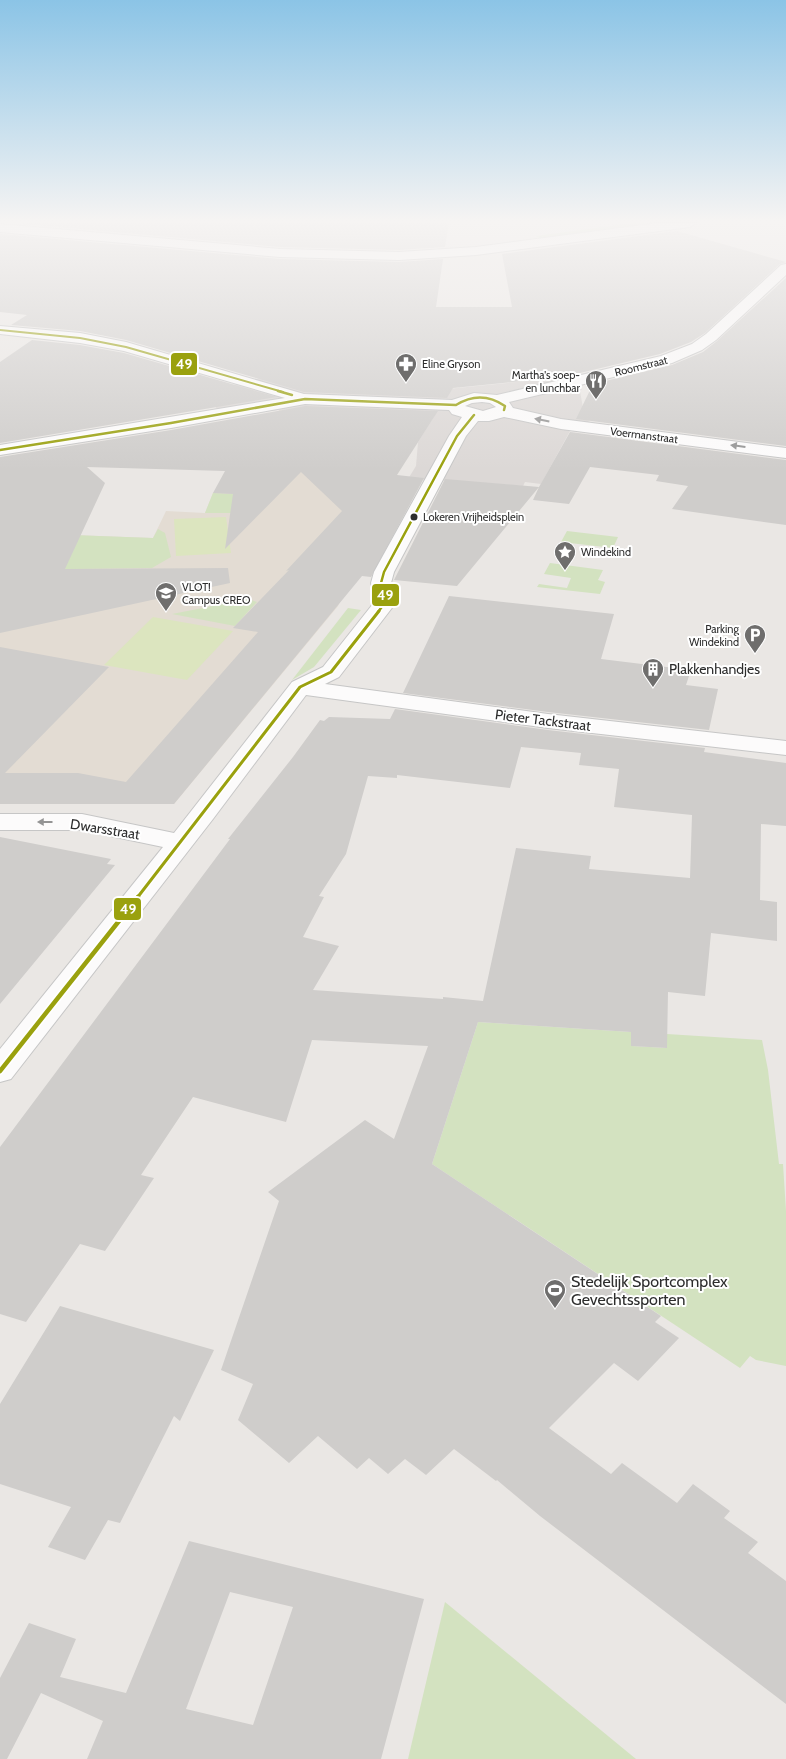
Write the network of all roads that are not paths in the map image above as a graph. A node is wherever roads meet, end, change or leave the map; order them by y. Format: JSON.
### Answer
{"nodes":[{"id":1,"x":744,"y":305,"type":"edge"},
{"id":2,"x":0,"y":330,"type":"edge"},
{"id":3,"x":305,"y":399,"type":"junction"},
{"id":4,"x":568,"y":405,"type":"junction"},
{"id":5,"x":499,"y":406,"type":"junction"},
{"id":6,"x":465,"y":410,"type":"junction"},
{"id":7,"x":0,"y":450,"type":"edge"},
{"id":8,"x":786,"y":453,"type":"edge"},
{"id":9,"x":300,"y":687,"type":"junction"},
{"id":10,"x":786,"y":748,"type":"edge"},
{"id":11,"x":0,"y":822,"type":"edge"},
{"id":12,"x":179,"y":842,"type":"junction"},
{"id":13,"x":0,"y":1071,"type":"edge"}],
"edges":[{"from":1,"to":4,"type":"street","name":"Roomstraat"},
{"from":2,"to":3,"type":"street"},
{"from":3,"to":6,"type":"street"},
{"from":3,"to":7,"type":"street"},
{"from":4,"to":5,"type":"street","name":"Voermanstraat","one_way":true},
{"from":4,"to":5,"type":"street","name":"Roomstraat"},
{"from":8,"to":4,"type":"street","name":"Voermanstraat","one_way":true},
{"from":5,"to":6,"type":"street"},
{"from":6,"to":9,"type":"street"},
{"from":9,"to":10,"type":"street","name":"Pieter Tackstraat"},
{"from":9,"to":12,"type":"street"},
{"from":12,"to":11,"type":"street","name":"Dwarsstraat","one_way":true},
{"from":12,"to":13,"type":"street"}]}
